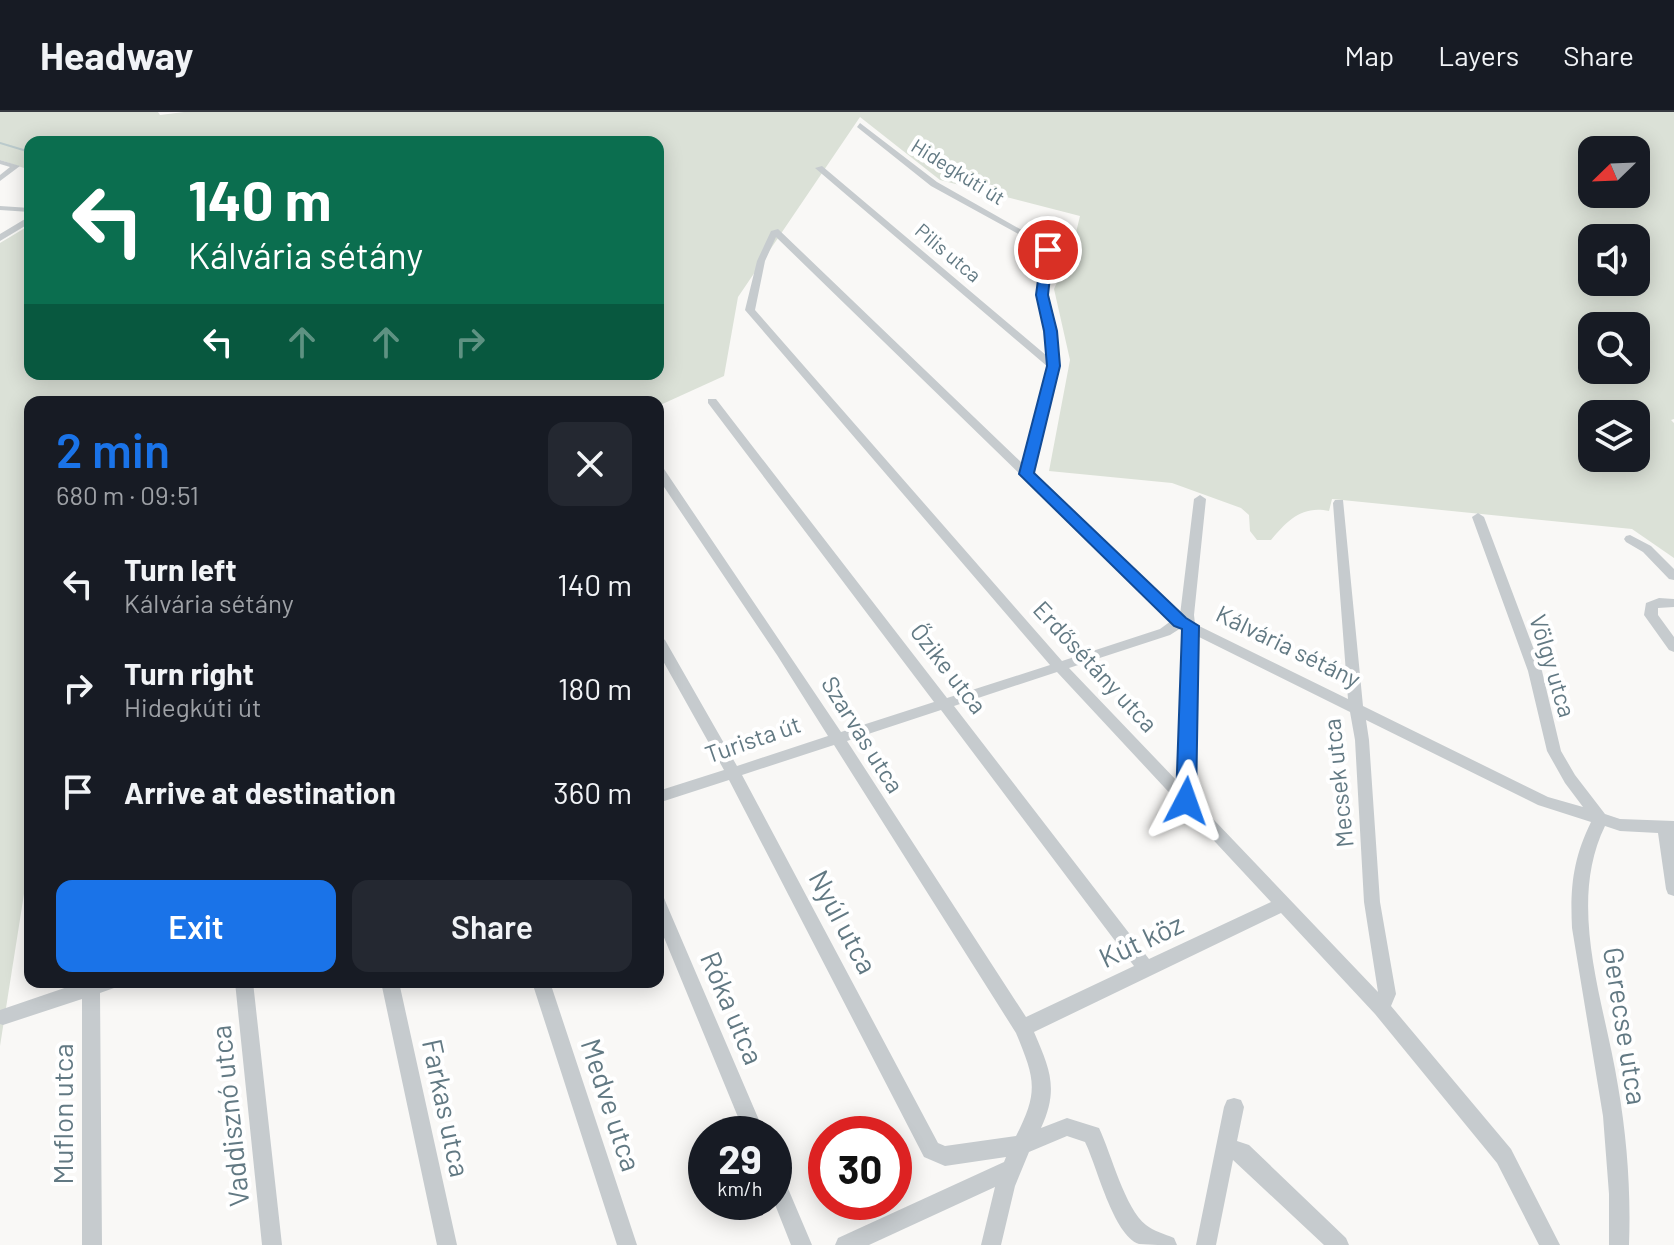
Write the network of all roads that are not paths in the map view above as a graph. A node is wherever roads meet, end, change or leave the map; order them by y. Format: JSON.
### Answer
{"nodes":[{"id":1,"x":860,"y":125,"type":"dead end"},
{"id":2,"x":0,"y":162,"type":"edge"},
{"id":3,"x":819,"y":168,"type":"dead end"},
{"id":4,"x":0,"y":179,"type":"edge"},
{"id":5,"x":0,"y":208,"type":"edge"},
{"id":6,"x":24,"y":210,"type":"edge"},
{"id":7,"x":24,"y":223,"type":"edge"},
{"id":8,"x":775,"y":231,"type":"joint"},
{"id":9,"x":0,"y":238,"type":"edge"},
{"id":10,"x":1053,"y":366,"type":"junction"},
{"id":11,"x":712,"y":401,"type":"dead end"},
{"id":12,"x":1026,"y":474,"type":"junction"},
{"id":13,"x":664,"y":478,"type":"edge"},
{"id":14,"x":1200,"y":499,"type":"dead end"},
{"id":15,"x":1339,"y":503,"type":"dead end"},
{"id":16,"x":1478,"y":517,"type":"dead end"},
{"id":17,"x":1630,"y":539,"type":"dead end"},
{"id":18,"x":1674,"y":576,"type":"edge"},
{"id":19,"x":1674,"y":603,"type":"edge"},
{"id":20,"x":1185,"y":624,"type":"junction"},
{"id":21,"x":1674,"y":647,"type":"edge"},
{"id":22,"x":664,"y":651,"type":"edge"},
{"id":23,"x":1057,"y":664,"type":"junction"},
{"id":24,"x":943,"y":702,"type":"junction"},
{"id":25,"x":1356,"y":707,"type":"junction"},
{"id":26,"x":835,"y":738,"type":"junction"},
{"id":27,"x":733,"y":772,"type":"junction"},
{"id":28,"x":664,"y":795,"type":"edge"},
{"id":29,"x":1186,"y":801,"type":"junction"},
{"id":30,"x":1600,"y":820,"type":"junction"},
{"id":31,"x":1670,"y":827,"type":"edge"},
{"id":32,"x":1674,"y":889,"type":"edge"},
{"id":33,"x":1283,"y":904,"type":"junction"},
{"id":34,"x":664,"y":917,"type":"edge"},
{"id":35,"x":1145,"y":967,"type":"junction"},
{"id":36,"x":85,"y":988,"type":"edge"},
{"id":37,"x":96,"y":988,"type":"edge"},
{"id":38,"x":245,"y":988,"type":"edge"},
{"id":39,"x":391,"y":988,"type":"edge"},
{"id":40,"x":543,"y":988,"type":"edge"},
{"id":41,"x":1381,"y":1008,"type":"junction"},
{"id":42,"x":3,"y":1017,"type":"dead end"},
{"id":43,"x":1023,"y":1028,"type":"junction"},
{"id":44,"x":1234,"y":1107,"type":"dead end"},
{"id":45,"x":747,"y":1116,"type":"edge"},
{"id":46,"x":1023,"y":1145,"type":"junction"},
{"id":47,"x":1226,"y":1148,"type":"junction"},
{"id":48,"x":1011,"y":1169,"type":"junction"},
{"id":49,"x":791,"y":1220,"type":"edge"},
{"id":50,"x":92,"y":1245,"type":"edge"},
{"id":51,"x":272,"y":1245,"type":"edge"},
{"id":52,"x":447,"y":1245,"type":"edge"},
{"id":53,"x":627,"y":1245,"type":"edge"},
{"id":54,"x":802,"y":1245,"type":"edge"},
{"id":55,"x":845,"y":1245,"type":"edge"},
{"id":56,"x":991,"y":1245,"type":"edge"},
{"id":57,"x":1167,"y":1245,"type":"edge"},
{"id":58,"x":1206,"y":1245,"type":"edge"},
{"id":59,"x":1339,"y":1245,"type":"edge"},
{"id":60,"x":1550,"y":1245,"type":"edge"},
{"id":61,"x":1619,"y":1245,"type":"edge"}],
"edges":[{"from":1,"to":10,"type":"street","name":"Hidegkúti út"},
{"from":2,"to":4,"type":"street"},
{"from":3,"to":10,"type":"street","name":"Pilis utca"},
{"from":5,"to":6,"type":"street"},
{"from":7,"to":9,"type":"street"},
{"from":8,"to":12,"type":"street","name":"Kálvária sétány"},
{"from":8,"to":23,"type":"street","name":"Erdősétány utca"},
{"from":10,"to":12,"type":"street","name":"Hidegkúti út"},
{"from":11,"to":24,"type":"street","name":"Őzike utca"},
{"from":12,"to":20,"type":"street","name":"Kálvária sétány"},
{"from":13,"to":26,"type":"street","name":"Szarvas utca"},
{"from":14,"to":20,"type":"street"},
{"from":15,"to":25,"type":"street","name":"Mecsek utca"},
{"from":16,"to":30,"type":"street","name":"Völgy utca"},
{"from":17,"to":18,"type":"street"},
{"from":19,"to":21,"type":"street"},
{"from":20,"to":23,"type":"street","name":"Turista út"},
{"from":20,"to":25,"type":"street","name":"Kálvária sétány"},
{"from":20,"to":29,"type":"street"},
{"from":22,"to":27,"type":"street","name":"Nyúl utca"},
{"from":23,"to":24,"type":"street","name":"Turista út"},
{"from":23,"to":29,"type":"street","name":"Erdősétány utca"},
{"from":24,"to":26,"type":"street","name":"Turista út"},
{"from":24,"to":35,"type":"street","name":"Őzike utca"},
{"from":25,"to":30,"type":"street","name":"Kálvária sétány"},
{"from":25,"to":41,"type":"street","name":"Mecsek utca"},
{"from":26,"to":27,"type":"street","name":"Turista út"},
{"from":26,"to":43,"type":"street","name":"Szarvas utca"},
{"from":27,"to":28,"type":"street","name":"Turista út"},
{"from":27,"to":46,"type":"street","name":"Nyúl utca"},
{"from":29,"to":33,"type":"street","name":"Erdősétány utca"},
{"from":30,"to":31,"type":"street","name":"Kálvária sétány"},
{"from":30,"to":61,"type":"street","name":"Gerecse utca"},
{"from":31,"to":32,"type":"street"},
{"from":33,"to":35,"type":"street","name":"Kút köz"},
{"from":33,"to":41,"type":"street","name":"Erdősétány utca"},
{"from":34,"to":45,"type":"street","name":"Róka utca"},
{"from":35,"to":43,"type":"street","name":"Kút köz"},
{"from":36,"to":42,"type":"street"},
{"from":37,"to":50,"type":"street","name":"Muflon utca"},
{"from":38,"to":51,"type":"street","name":"Vaddisznó utca"},
{"from":39,"to":52,"type":"street","name":"Farkas utca"},
{"from":40,"to":53,"type":"street","name":"Medve utca"},
{"from":41,"to":60,"type":"street","name":"Erdősétány utca"},
{"from":43,"to":46,"type":"street","name":"Szarvas utca"},
{"from":44,"to":47,"type":"street"},
{"from":46,"to":48,"type":"street","name":"Szarvas utca"},
{"from":46,"to":57,"type":"street","name":"Nyúl utca"},
{"from":47,"to":58,"type":"street"},
{"from":47,"to":59,"type":"street"},
{"from":48,"to":55,"type":"street"},
{"from":48,"to":56,"type":"street","name":"Szarvas utca"},
{"from":49,"to":54,"type":"street"}]}
